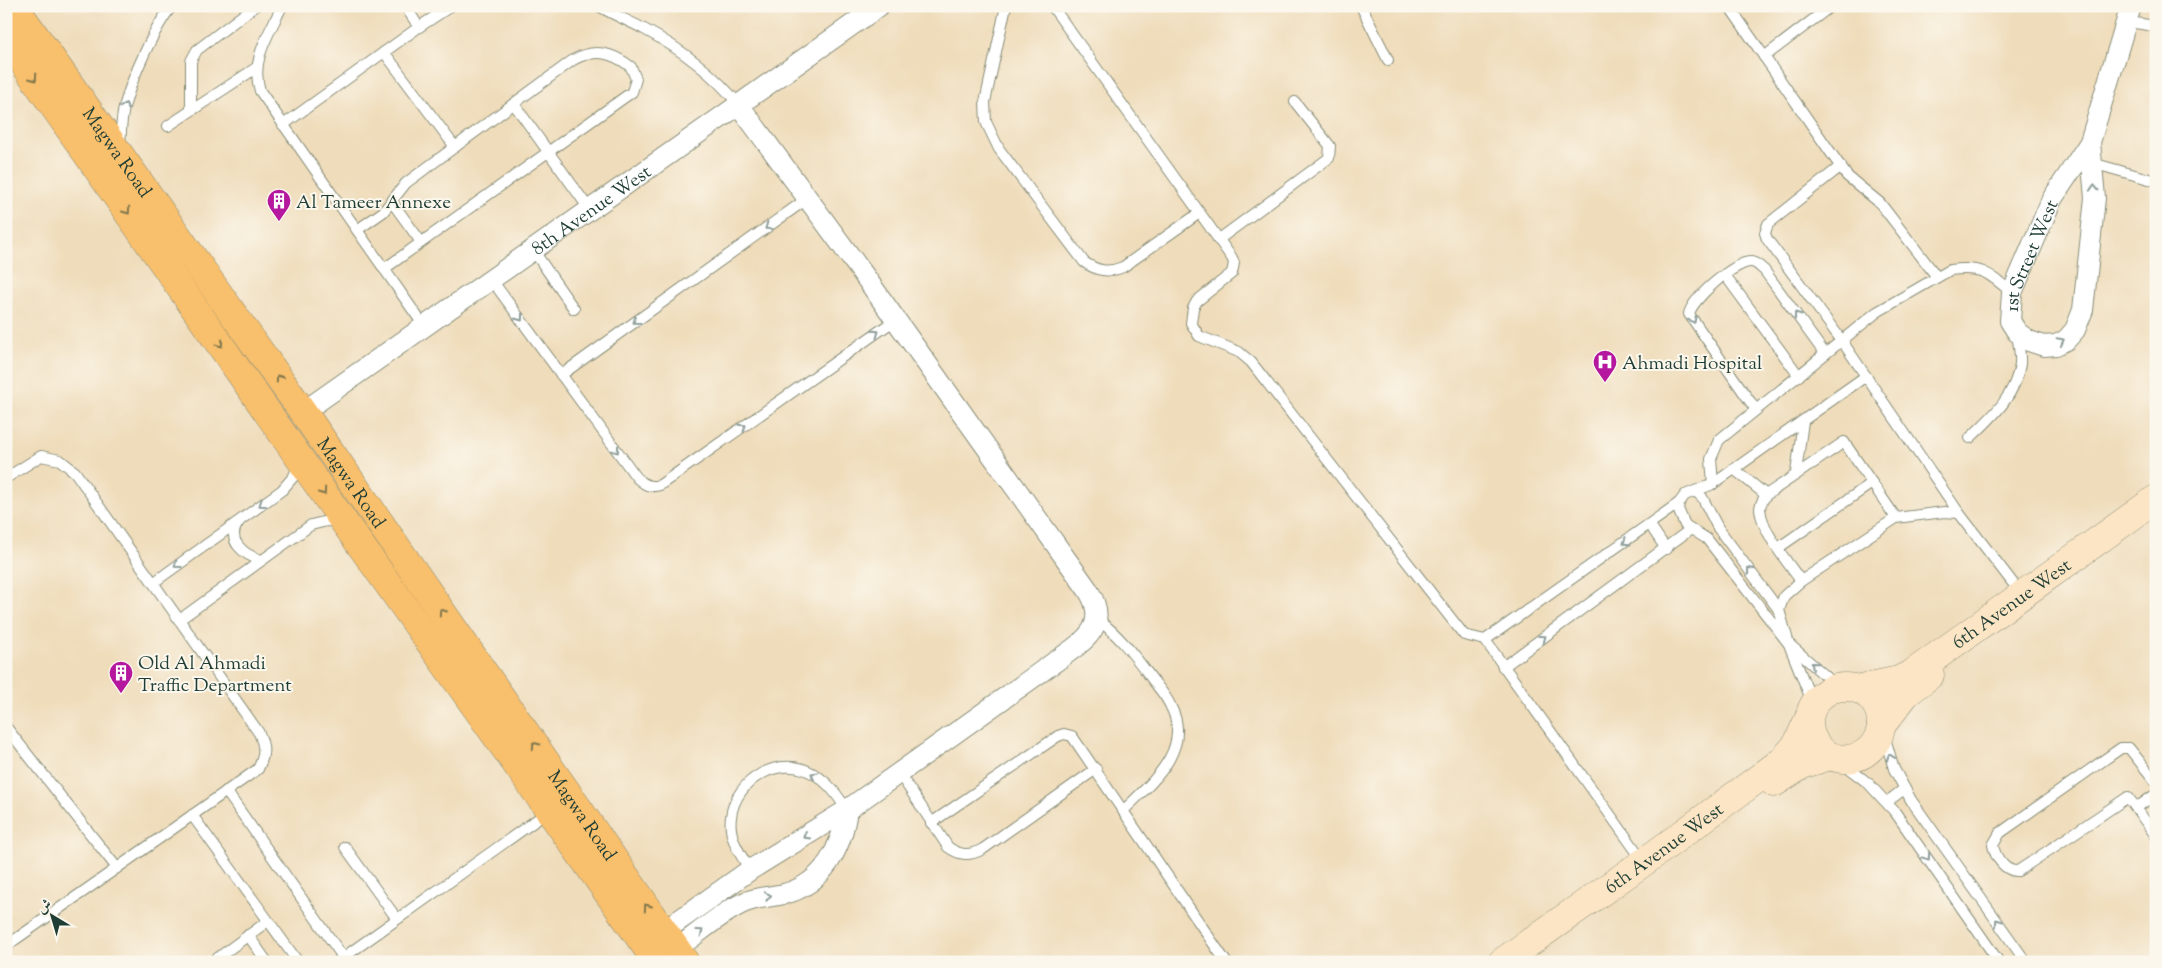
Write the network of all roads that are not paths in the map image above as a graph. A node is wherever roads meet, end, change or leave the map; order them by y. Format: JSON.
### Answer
{"nodes":[{"id":1,"x":14,"y":6,"type":"edge"},
{"id":2,"x":172,"y":6,"type":"edge"},
{"id":3,"x":255,"y":6,"type":"edge"},
{"id":4,"x":282,"y":6,"type":"edge"},
{"id":5,"x":405,"y":6,"type":"edge"},
{"id":6,"x":451,"y":6,"type":"edge"},
{"id":7,"x":599,"y":6,"type":"edge"},
{"id":8,"x":879,"y":6,"type":"edge"},
{"id":9,"x":1006,"y":6,"type":"edge"},
{"id":10,"x":1052,"y":6,"type":"edge"},
{"id":11,"x":1361,"y":6,"type":"edge"},
{"id":12,"x":1729,"y":6,"type":"edge"},
{"id":13,"x":1831,"y":6,"type":"edge"},
{"id":14,"x":2129,"y":14,"type":"edge"},
{"id":15,"x":2156,"y":26,"type":"edge"},
{"id":16,"x":419,"y":27,"type":"junction"},
{"id":17,"x":6,"y":38,"type":"edge"},
{"id":18,"x":384,"y":52,"type":"junction"},
{"id":19,"x":1764,"y":57,"type":"junction"},
{"id":20,"x":1388,"y":60,"type":"dead end"},
{"id":21,"x":256,"y":68,"type":"junction"},
{"id":22,"x":1295,"y":102,"type":"dead end"},
{"id":23,"x":514,"y":104,"type":"junction"},
{"id":24,"x":739,"y":105,"type":"junction"},
{"id":25,"x":191,"y":110,"type":"junction"},
{"id":26,"x":168,"y":126,"type":"dead end"},
{"id":27,"x":283,"y":126,"type":"junction"},
{"id":28,"x":2090,"y":142,"type":"junction"},
{"id":29,"x":455,"y":147,"type":"junction"},
{"id":30,"x":548,"y":152,"type":"junction"},
{"id":31,"x":120,"y":154,"type":"junction"},
{"id":32,"x":2092,"y":163,"type":"junction"},
{"id":33,"x":1841,"y":166,"type":"junction"},
{"id":34,"x":2156,"y":181,"type":"edge"},
{"id":35,"x":808,"y":198,"type":"junction"},
{"id":36,"x":392,"y":202,"type":"junction"},
{"id":37,"x":590,"y":210,"type":"junction"},
{"id":38,"x":1198,"y":214,"type":"junction"},
{"id":39,"x":357,"y":230,"type":"junction"},
{"id":40,"x":1218,"y":240,"type":"junction"},
{"id":41,"x":422,"y":242,"type":"junction"},
{"id":42,"x":533,"y":250,"type":"junction"},
{"id":43,"x":384,"y":269,"type":"junction"},
{"id":44,"x":1725,"y":275,"type":"junction"},
{"id":45,"x":1937,"y":277,"type":"junction"},
{"id":46,"x":491,"y":279,"type":"junction"},
{"id":47,"x":2012,"y":293,"type":"junction"},
{"id":48,"x":574,"y":309,"type":"dead end"},
{"id":49,"x":895,"y":320,"type":"junction"},
{"id":50,"x":424,"y":326,"type":"junction"},
{"id":51,"x":2017,"y":332,"type":"junction"},
{"id":52,"x":1842,"y":340,"type":"junction"},
{"id":53,"x":1826,"y":354,"type":"junction"},
{"id":54,"x":561,"y":375,"type":"junction"},
{"id":55,"x":1799,"y":376,"type":"junction"},
{"id":56,"x":1866,"y":376,"type":"junction"},
{"id":57,"x":1756,"y":410,"type":"junction"},
{"id":58,"x":303,"y":412,"type":"junction"},
{"id":59,"x":1803,"y":421,"type":"junction"},
{"id":60,"x":1970,"y":438,"type":"dead end"},
{"id":61,"x":300,"y":459,"type":"junction"},
{"id":62,"x":1734,"y":469,"type":"junction"},
{"id":63,"x":1796,"y":473,"type":"junction"},
{"id":64,"x":6,"y":478,"type":"edge"},
{"id":65,"x":1713,"y":484,"type":"junction"},
{"id":66,"x":1872,"y":484,"type":"junction"},
{"id":67,"x":1694,"y":491,"type":"junction"},
{"id":68,"x":1766,"y":495,"type":"junction"},
{"id":69,"x":2156,"y":499,"type":"edge"},
{"id":70,"x":1679,"y":503,"type":"junction"},
{"id":71,"x":1959,"y":512,"type":"junction"},
{"id":72,"x":2156,"y":513,"type":"edge"},
{"id":73,"x":1896,"y":518,"type":"junction"},
{"id":74,"x":241,"y":519,"type":"junction"},
{"id":75,"x":344,"y":522,"type":"junction"},
{"id":76,"x":1650,"y":525,"type":"junction"},
{"id":77,"x":1691,"y":528,"type":"junction"},
{"id":78,"x":1778,"y":548,"type":"junction"},
{"id":79,"x":1666,"y":549,"type":"junction"},
{"id":80,"x":262,"y":560,"type":"junction"},
{"id":81,"x":1801,"y":582,"type":"junction"},
{"id":82,"x":153,"y":583,"type":"junction"},
{"id":83,"x":2022,"y":594,"type":"junction"},
{"id":84,"x":1779,"y":610,"type":"junction"},
{"id":85,"x":1097,"y":619,"type":"junction"},
{"id":86,"x":179,"y":620,"type":"junction"},
{"id":87,"x":1485,"y":640,"type":"junction"},
{"id":88,"x":1789,"y":644,"type":"junction"},
{"id":89,"x":1503,"y":667,"type":"junction"},
{"id":90,"x":1848,"y":688,"type":"junction"},
{"id":91,"x":1811,"y":712,"type":"junction"},
{"id":92,"x":6,"y":727,"type":"edge"},
{"id":93,"x":1881,"y":727,"type":"junction"},
{"id":94,"x":1833,"y":757,"type":"junction"},
{"id":95,"x":1096,"y":769,"type":"junction"},
{"id":96,"x":899,"y":773,"type":"junction"},
{"id":97,"x":2156,"y":782,"type":"edge"},
{"id":98,"x":1904,"y":789,"type":"junction"},
{"id":99,"x":226,"y":791,"type":"junction"},
{"id":100,"x":2156,"y":794,"type":"edge"},
{"id":101,"x":1887,"y":802,"type":"junction"},
{"id":102,"x":2136,"y":808,"type":"junction"},
{"id":103,"x":550,"y":810,"type":"junction"},
{"id":104,"x":847,"y":810,"type":"junction"},
{"id":105,"x":1124,"y":810,"type":"junction"},
{"id":106,"x":192,"y":815,"type":"junction"},
{"id":107,"x":931,"y":823,"type":"junction"},
{"id":108,"x":1932,"y":829,"type":"junction"},
{"id":109,"x":2156,"y":836,"type":"edge"},
{"id":110,"x":1916,"y":841,"type":"junction"},
{"id":111,"x":345,"y":847,"type":"dead end"},
{"id":112,"x":1644,"y":862,"type":"junction"},
{"id":113,"x":117,"y":868,"type":"junction"},
{"id":114,"x":750,"y":870,"type":"junction"},
{"id":115,"x":396,"y":919,"type":"junction"},
{"id":116,"x":268,"y":921,"type":"junction"},
{"id":117,"x":248,"y":936,"type":"junction"},
{"id":118,"x":6,"y":946,"type":"edge"},
{"id":119,"x":671,"y":951,"type":"edge"},
{"id":120,"x":340,"y":960,"type":"edge"},
{"id":121,"x":212,"y":962,"type":"edge"},
{"id":122,"x":268,"y":962,"type":"edge"},
{"id":123,"x":298,"y":962,"type":"edge"},
{"id":124,"x":1226,"y":962,"type":"edge"},
{"id":125,"x":1502,"y":962,"type":"edge"},
{"id":126,"x":1522,"y":962,"type":"edge"},
{"id":127,"x":1999,"y":962,"type":"edge"},
{"id":128,"x":2026,"y":962,"type":"edge"}],
"edges":[{"from":1,"to":31,"type":"main road","name":"Magwa Road"},
{"from":31,"to":2,"type":"lane","one_way":true},
{"from":3,"to":25,"type":"lane"},
{"from":4,"to":21,"type":"lane"},
{"from":5,"to":16,"type":"lane"},
{"from":6,"to":16,"type":"lane"},
{"from":7,"to":24,"type":"lane"},
{"from":8,"to":24,"type":"street","name":"8th Avenue West"},
{"from":9,"to":38,"type":"lane"},
{"from":10,"to":38,"type":"lane"},
{"from":11,"to":20,"type":"lane"},
{"from":12,"to":19,"type":"lane"},
{"from":13,"to":19,"type":"lane"},
{"from":14,"to":15,"type":"lane"},
{"from":14,"to":28,"type":"street","name":"1st Street West"},
{"from":16,"to":18,"type":"lane"},
{"from":17,"to":61,"type":"main road","name":"Magwa Road","one_way":true},
{"from":18,"to":27,"type":"lane"},
{"from":18,"to":29,"type":"lane"},
{"from":19,"to":33,"type":"lane"},
{"from":21,"to":25,"type":"lane"},
{"from":21,"to":27,"type":"lane"},
{"from":22,"to":40,"type":"lane"},
{"from":23,"to":29,"type":"lane"},
{"from":23,"to":30,"type":"lane"},
{"from":23,"to":30,"type":"lane"},
{"from":24,"to":35,"type":"street"},
{"from":24,"to":37,"type":"street","name":"8th Avenue West"},
{"from":25,"to":26,"type":"lane"},
{"from":27,"to":39,"type":"lane"},
{"from":28,"to":32,"type":"street","name":"1st Street West"},
{"from":28,"to":47,"type":"street","name":"1st Street West"},
{"from":29,"to":36,"type":"lane"},
{"from":30,"to":37,"type":"lane"},
{"from":30,"to":41,"type":"lane"},
{"from":58,"to":31,"type":"main road","name":"Magwa Road","one_way":true},
{"from":32,"to":34,"type":"lane"},
{"from":51,"to":32,"type":"street","name":"1st Street West","one_way":true},
{"from":33,"to":45,"type":"lane"},
{"from":33,"to":52,"type":"lane"},
{"from":35,"to":49,"type":"street"},
{"from":35,"to":54,"type":"lane","one_way":true},
{"from":36,"to":39,"type":"lane"},
{"from":36,"to":41,"type":"lane"},
{"from":37,"to":42,"type":"street","name":"8th Avenue West"},
{"from":38,"to":40,"type":"lane"},
{"from":39,"to":43,"type":"lane"},
{"from":40,"to":87,"type":"lane"},
{"from":41,"to":43,"type":"lane"},
{"from":42,"to":46,"type":"street","name":"8th Avenue West"},
{"from":42,"to":48,"type":"lane"},
{"from":43,"to":50,"type":"lane"},
{"from":53,"to":44,"type":"lane","one_way":true},
{"from":44,"to":55,"type":"lane"},
{"from":44,"to":57,"type":"lane","one_way":true},
{"from":45,"to":47,"type":"lane"},
{"from":45,"to":52,"type":"lane"},
{"from":46,"to":50,"type":"street","name":"8th Avenue West"},
{"from":46,"to":54,"type":"lane","one_way":true},
{"from":47,"to":51,"type":"street","name":"1st Street West"},
{"from":54,"to":49,"type":"lane","one_way":true},
{"from":49,"to":85,"type":"street"},
{"from":50,"to":58,"type":"street","name":"8th Avenue West"},
{"from":51,"to":60,"type":"lane"},
{"from":52,"to":53,"type":"lane"},
{"from":52,"to":56,"type":"lane"},
{"from":53,"to":55,"type":"lane"},
{"from":55,"to":57,"type":"lane"},
{"from":56,"to":59,"type":"lane"},
{"from":56,"to":71,"type":"lane"},
{"from":57,"to":65,"type":"lane"},
{"from":119,"to":58,"type":"main road","name":"Magwa Road","one_way":true},
{"from":59,"to":62,"type":"lane"},
{"from":59,"to":63,"type":"lane"},
{"from":61,"to":74,"type":"lane","one_way":true},
{"from":61,"to":75,"type":"main road","name":"Magwa Road","one_way":true},
{"from":62,"to":65,"type":"lane"},
{"from":62,"to":68,"type":"lane"},
{"from":63,"to":66,"type":"lane"},
{"from":63,"to":68,"type":"lane"},
{"from":64,"to":82,"type":"lane"},
{"from":65,"to":67,"type":"lane"},
{"from":66,"to":73,"type":"lane"},
{"from":66,"to":78,"type":"lane"},
{"from":67,"to":70,"type":"lane"},
{"from":84,"to":67,"type":"lane","one_way":true},
{"from":68,"to":78,"type":"lane"},
{"from":69,"to":83,"type":"main road","name":"6th Avenue West"},
{"from":70,"to":76,"type":"lane"},
{"from":70,"to":77,"type":"lane"},
{"from":71,"to":73,"type":"lane"},
{"from":71,"to":83,"type":"lane"},
{"from":72,"to":93,"type":"main road","name":"6th Avenue West"},
{"from":73,"to":81,"type":"lane"},
{"from":74,"to":80,"type":"lane"},
{"from":74,"to":82,"type":"lane","one_way":true},
{"from":75,"to":80,"type":"lane"},
{"from":75,"to":103,"type":"main road","name":"Magwa Road"},
{"from":76,"to":79,"type":"lane"},
{"from":76,"to":87,"type":"lane","one_way":true},
{"from":77,"to":79,"type":"lane"},
{"from":77,"to":88,"type":"lane"},
{"from":78,"to":81,"type":"lane"},
{"from":89,"to":79,"type":"lane","one_way":true},
{"from":80,"to":86,"type":"lane"},
{"from":81,"to":84,"type":"lane"},
{"from":82,"to":86,"type":"lane"},
{"from":83,"to":90,"type":"main road","name":"6th Avenue West"},
{"from":84,"to":88,"type":"lane"},
{"from":85,"to":96,"type":"street"},
{"from":85,"to":105,"type":"lane"},
{"from":86,"to":99,"type":"lane"},
{"from":87,"to":89,"type":"lane"},
{"from":90,"to":88,"type":"lane","one_way":true},
{"from":88,"to":91,"type":"lane"},
{"from":89,"to":112,"type":"lane"},
{"from":90,"to":91,"type":"main road"},
{"from":90,"to":93,"type":"main road"},
{"from":91,"to":94,"type":"main road"},
{"from":91,"to":112,"type":"main road","name":"6th Avenue West"},
{"from":92,"to":113,"type":"lane"},
{"from":93,"to":94,"type":"main road"},
{"from":98,"to":93,"type":"lane","one_way":true},
{"from":94,"to":101,"type":"lane"},
{"from":94,"to":126,"type":"main road","name":"6th Avenue West"},
{"from":95,"to":105,"type":"lane"},
{"from":95,"to":107,"type":"lane"},
{"from":95,"to":107,"type":"lane"},
{"from":96,"to":104,"type":"street"},
{"from":96,"to":107,"type":"lane"},
{"from":97,"to":102,"type":"lane"},
{"from":98,"to":101,"type":"lane"},
{"from":98,"to":108,"type":"lane"},
{"from":99,"to":106,"type":"lane"},
{"from":99,"to":120,"type":"lane"},
{"from":100,"to":102,"type":"lane"},
{"from":101,"to":110,"type":"lane"},
{"from":102,"to":109,"type":"lane"},
{"from":103,"to":115,"type":"lane"},
{"from":103,"to":119,"type":"main road","name":"Magwa Road"},
{"from":104,"to":114,"type":"street","one_way":true},
{"from":104,"to":114,"type":"lane","one_way":true},
{"from":119,"to":104,"type":"street","one_way":true},
{"from":105,"to":124,"type":"lane"},
{"from":106,"to":113,"type":"lane"},
{"from":106,"to":116,"type":"lane"},
{"from":108,"to":110,"type":"lane"},
{"from":128,"to":108,"type":"lane","one_way":true},
{"from":110,"to":127,"type":"lane","one_way":true},
{"from":111,"to":115,"type":"lane"},
{"from":112,"to":125,"type":"main road","name":"6th Avenue West"},
{"from":113,"to":118,"type":"lane"},
{"from":114,"to":119,"type":"street"},
{"from":115,"to":120,"type":"lane"},
{"from":116,"to":117,"type":"lane"},
{"from":116,"to":123,"type":"lane"},
{"from":117,"to":121,"type":"lane"},
{"from":117,"to":122,"type":"lane"}]}
